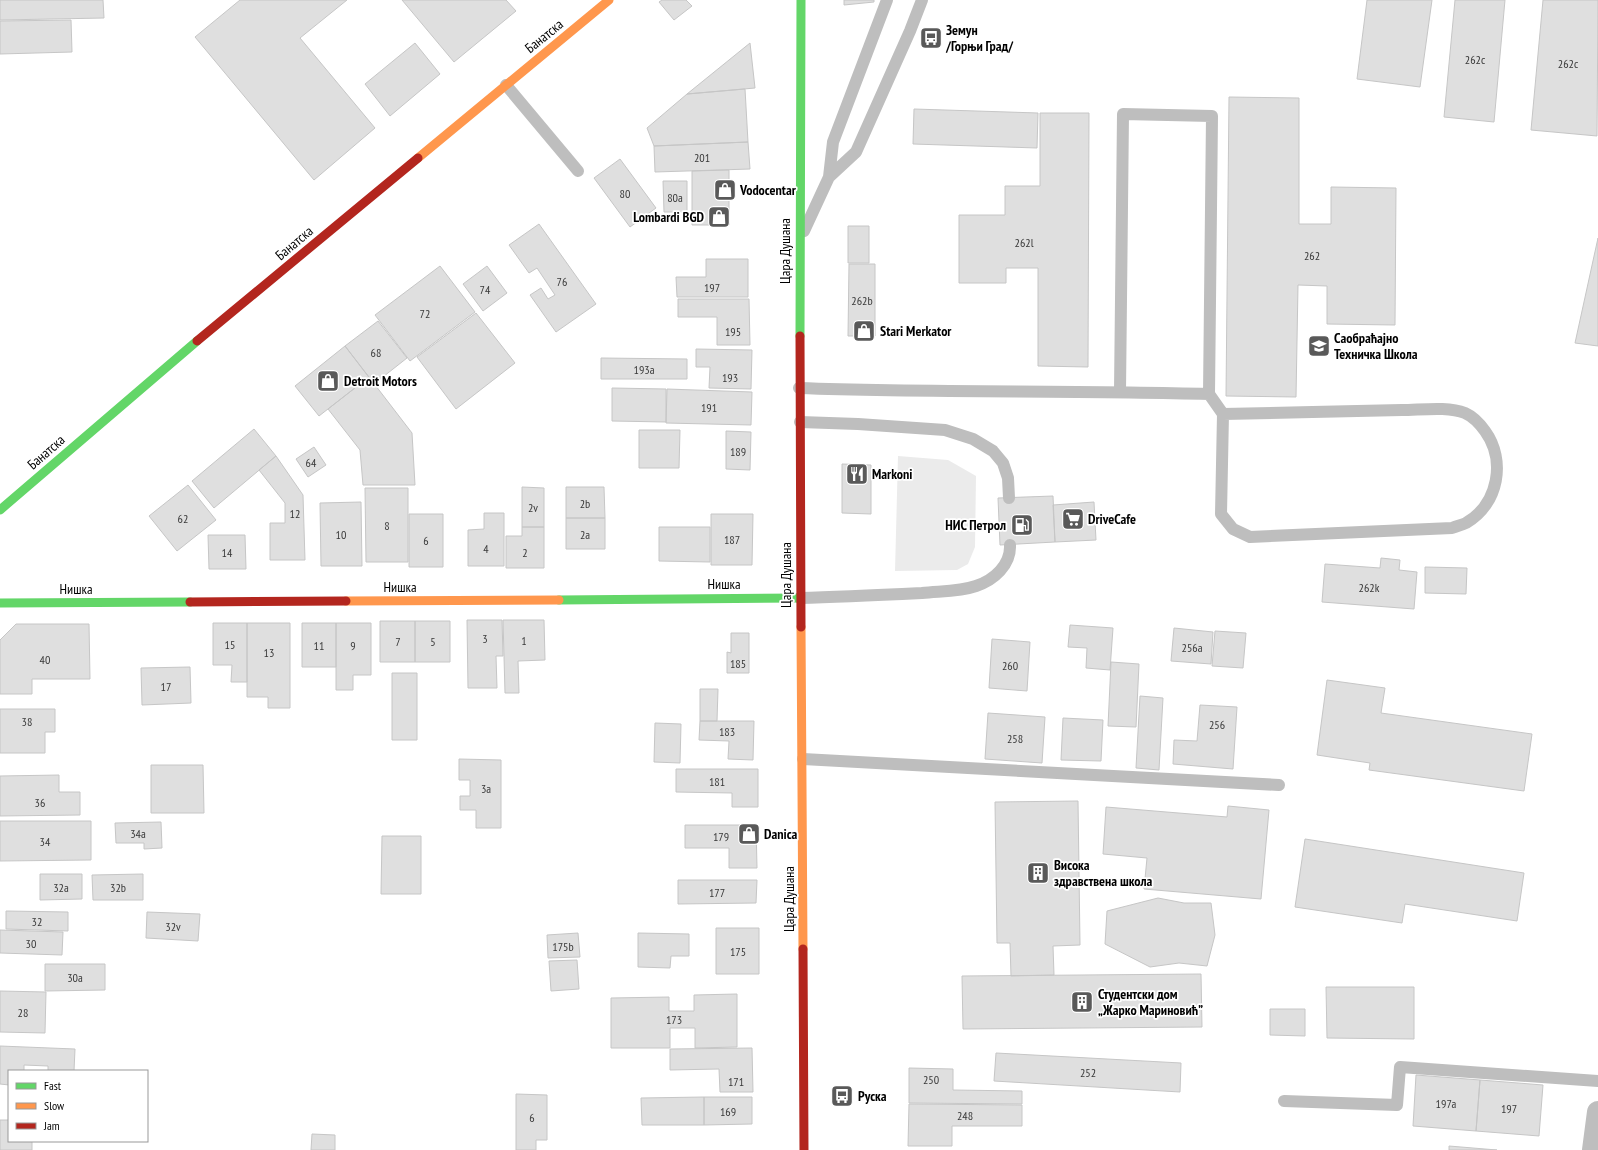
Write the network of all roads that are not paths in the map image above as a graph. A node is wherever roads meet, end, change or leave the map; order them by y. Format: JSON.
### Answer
{"nodes":[{"id":1,"x":609,"y":0,"type":"edge"},
{"id":2,"x":801,"y":0,"type":"edge"},
{"id":3,"x":886,"y":0,"type":"edge"},
{"id":4,"x":922,"y":0,"type":"edge"},
{"id":5,"x":506,"y":85,"type":"junction"},
{"id":6,"x":578,"y":171,"type":"dead end"},
{"id":7,"x":829,"y":177,"type":"junction"},
{"id":8,"x":799,"y":241,"type":"junction"},
{"id":9,"x":799,"y":388,"type":"junction"},
{"id":10,"x":1120,"y":392,"type":"junction"},
{"id":11,"x":1209,"y":394,"type":"junction"},
{"id":12,"x":1223,"y":414,"type":"junction"},
{"id":13,"x":800,"y":422,"type":"junction"},
{"id":14,"x":1009,"y":498,"type":"dead end"},
{"id":15,"x":0,"y":510,"type":"edge"},
{"id":16,"x":1010,"y":545,"type":"dead end"},
{"id":17,"x":800,"y":598,"type":"junction"},
{"id":18,"x":0,"y":603,"type":"edge"},
{"id":19,"x":803,"y":759,"type":"junction"},
{"id":20,"x":1279,"y":785,"type":"dead end"},
{"id":21,"x":1598,"y":1082,"type":"edge"},
{"id":22,"x":1284,"y":1101,"type":"dead end"},
{"id":23,"x":1598,"y":1112,"type":"edge"},
{"id":24,"x":804,"y":1150,"type":"edge"},
{"id":25,"x":1593,"y":1150,"type":"edge"}],
"edges":[{"from":1,"to":5,"type":"street","name":"Банатска"},
{"from":2,"to":8,"type":"street","name":"Цара Душана"},
{"from":3,"to":7,"type":"lane"},
{"from":4,"to":7,"type":"lane"},
{"from":5,"to":6,"type":"lane"},
{"from":5,"to":15,"type":"street","name":"Банатска"},
{"from":7,"to":8,"type":"lane"},
{"from":8,"to":9,"type":"street","name":"Цара Душана"},
{"from":9,"to":10,"type":"lane"},
{"from":9,"to":13,"type":"street","name":"Цара Душана"},
{"from":10,"to":11,"type":"lane"},
{"from":10,"to":11,"type":"lane"},
{"from":11,"to":12,"type":"lane"},
{"from":12,"to":12,"type":"lane"},
{"from":13,"to":14,"type":"lane"},
{"from":13,"to":17,"type":"street","name":"Цара Душана"},
{"from":16,"to":17,"type":"lane"},
{"from":17,"to":18,"type":"street","name":"Нишка"},
{"from":17,"to":19,"type":"street","name":"Цара Душана"},
{"from":19,"to":20,"type":"lane"},
{"from":19,"to":24,"type":"street","name":"Цара Душана"},
{"from":21,"to":22,"type":"lane"},
{"from":23,"to":25,"type":"street"}]}
